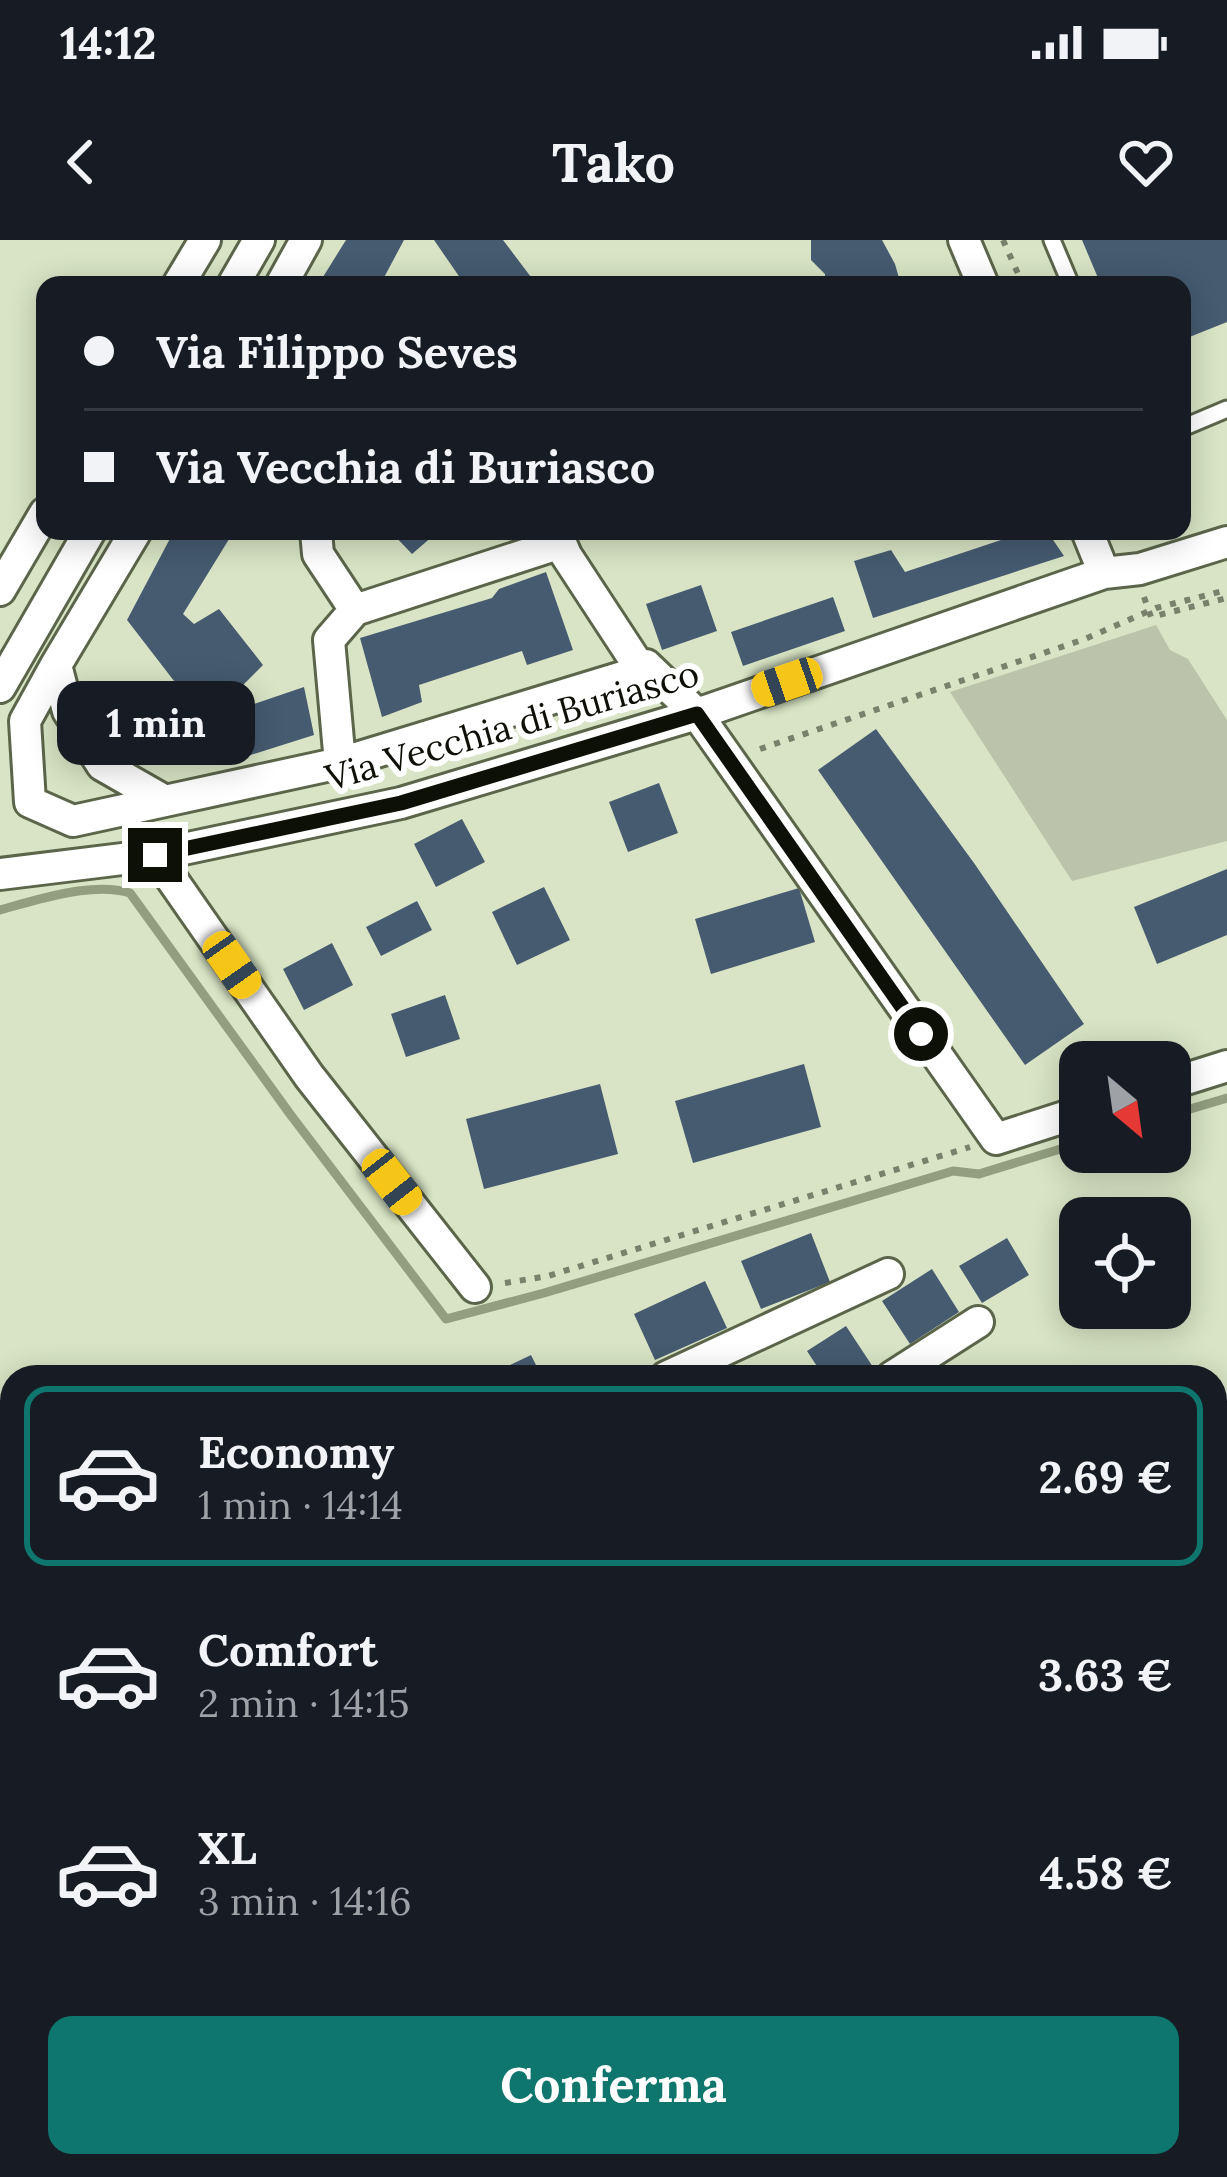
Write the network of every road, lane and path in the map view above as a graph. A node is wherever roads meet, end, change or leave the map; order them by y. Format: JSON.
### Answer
{"nodes":[{"id":1,"x":205,"y":240,"type":"edge"},
{"id":2,"x":259,"y":240,"type":"edge"},
{"id":3,"x":306,"y":240,"type":"edge"},
{"id":4,"x":964,"y":240,"type":"edge"},
{"id":5,"x":1004,"y":240,"type":"edge"},
{"id":6,"x":1052,"y":240,"type":"edge"},
{"id":7,"x":183,"y":276,"type":"edge"},
{"id":8,"x":238,"y":276,"type":"edge"},
{"id":9,"x":285,"y":276,"type":"edge"},
{"id":10,"x":979,"y":276,"type":"edge"},
{"id":11,"x":1019,"y":276,"type":"edge"},
{"id":12,"x":1067,"y":276,"type":"edge"},
{"id":13,"x":1227,"y":409,"type":"edge"},
{"id":14,"x":1191,"y":424,"type":"edge"},
{"id":15,"x":36,"y":528,"type":"edge"},
{"id":16,"x":85,"y":540,"type":"edge"},
{"id":17,"x":131,"y":540,"type":"edge"},
{"id":18,"x":316,"y":540,"type":"edge"},
{"id":19,"x":550,"y":540,"type":"edge"},
{"id":20,"x":559,"y":540,"type":"edge"},
{"id":21,"x":1091,"y":540,"type":"edge"},
{"id":22,"x":1227,"y":542,"type":"edge"},
{"id":23,"x":1104,"y":573,"type":"junction"},
{"id":24,"x":0,"y":590,"type":"edge"},
{"id":25,"x":1227,"y":594,"type":"edge"},
{"id":26,"x":356,"y":610,"type":"junction"},
{"id":27,"x":1151,"y":617,"type":"dead end"},
{"id":28,"x":56,"y":665,"type":"junction"},
{"id":29,"x":642,"y":671,"type":"junction"},
{"id":30,"x":0,"y":687,"type":"edge"},
{"id":31,"x":697,"y":714,"type":"junction"},
{"id":32,"x":729,"y":760,"type":"junction"},
{"id":33,"x":340,"y":763,"type":"junction"},
{"id":34,"x":165,"y":801,"type":"junction"},
{"id":35,"x":155,"y":855,"type":"junction"},
{"id":36,"x":1,"y":872,"type":"edge"},
{"id":37,"x":1227,"y":1066,"type":"edge"},
{"id":38,"x":1191,"y":1077,"type":"edge"},
{"id":39,"x":1059,"y":1119,"type":"edge"},
{"id":40,"x":997,"y":1139,"type":"junction"},
{"id":41,"x":888,"y":1274,"type":"dead end"},
{"id":42,"x":475,"y":1288,"type":"joint"},
{"id":43,"x":978,"y":1322,"type":"dead end"},
{"id":44,"x":692,"y":1365,"type":"edge"},
{"id":45,"x":911,"y":1365,"type":"edge"}],
"edges":[{"from":1,"to":7,"type":"street"},
{"from":2,"to":8,"type":"street"},
{"from":3,"to":9,"type":"street"},
{"from":4,"to":10,"type":"street"},
{"from":5,"to":11,"type":"path"},
{"from":6,"to":12,"type":"lane"},
{"from":13,"to":14,"type":"lane"},
{"from":15,"to":24,"type":"street"},
{"from":16,"to":30,"type":"street"},
{"from":17,"to":28,"type":"street"},
{"from":18,"to":26,"type":"street"},
{"from":19,"to":26,"type":"street"},
{"from":20,"to":29,"type":"street"},
{"from":21,"to":23,"type":"street"},
{"from":22,"to":23,"type":"street","name":"Via Vecchia di Buriasco"},
{"from":23,"to":31,"type":"street","name":"Via Vecchia di Buriasco"},
{"from":25,"to":27,"type":"path"},
{"from":25,"to":32,"type":"path"},
{"from":26,"to":33,"type":"street"},
{"from":28,"to":34,"type":"street"},
{"from":28,"to":34,"type":"street"},
{"from":29,"to":31,"type":"street"},
{"from":29,"to":33,"type":"street"},
{"from":31,"to":32,"type":"street"},
{"from":31,"to":35,"type":"street","name":"Via Vecchia di Buriasco"},
{"from":32,"to":40,"type":"street"},
{"from":33,"to":34,"type":"street"},
{"from":35,"to":36,"type":"street","name":"Via Vecchia di Buriasco"},
{"from":35,"to":42,"type":"street"},
{"from":37,"to":38,"type":"street"},
{"from":39,"to":40,"type":"street"},
{"from":40,"to":42,"type":"path"},
{"from":41,"to":44,"type":"street"},
{"from":43,"to":45,"type":"street"}]}
